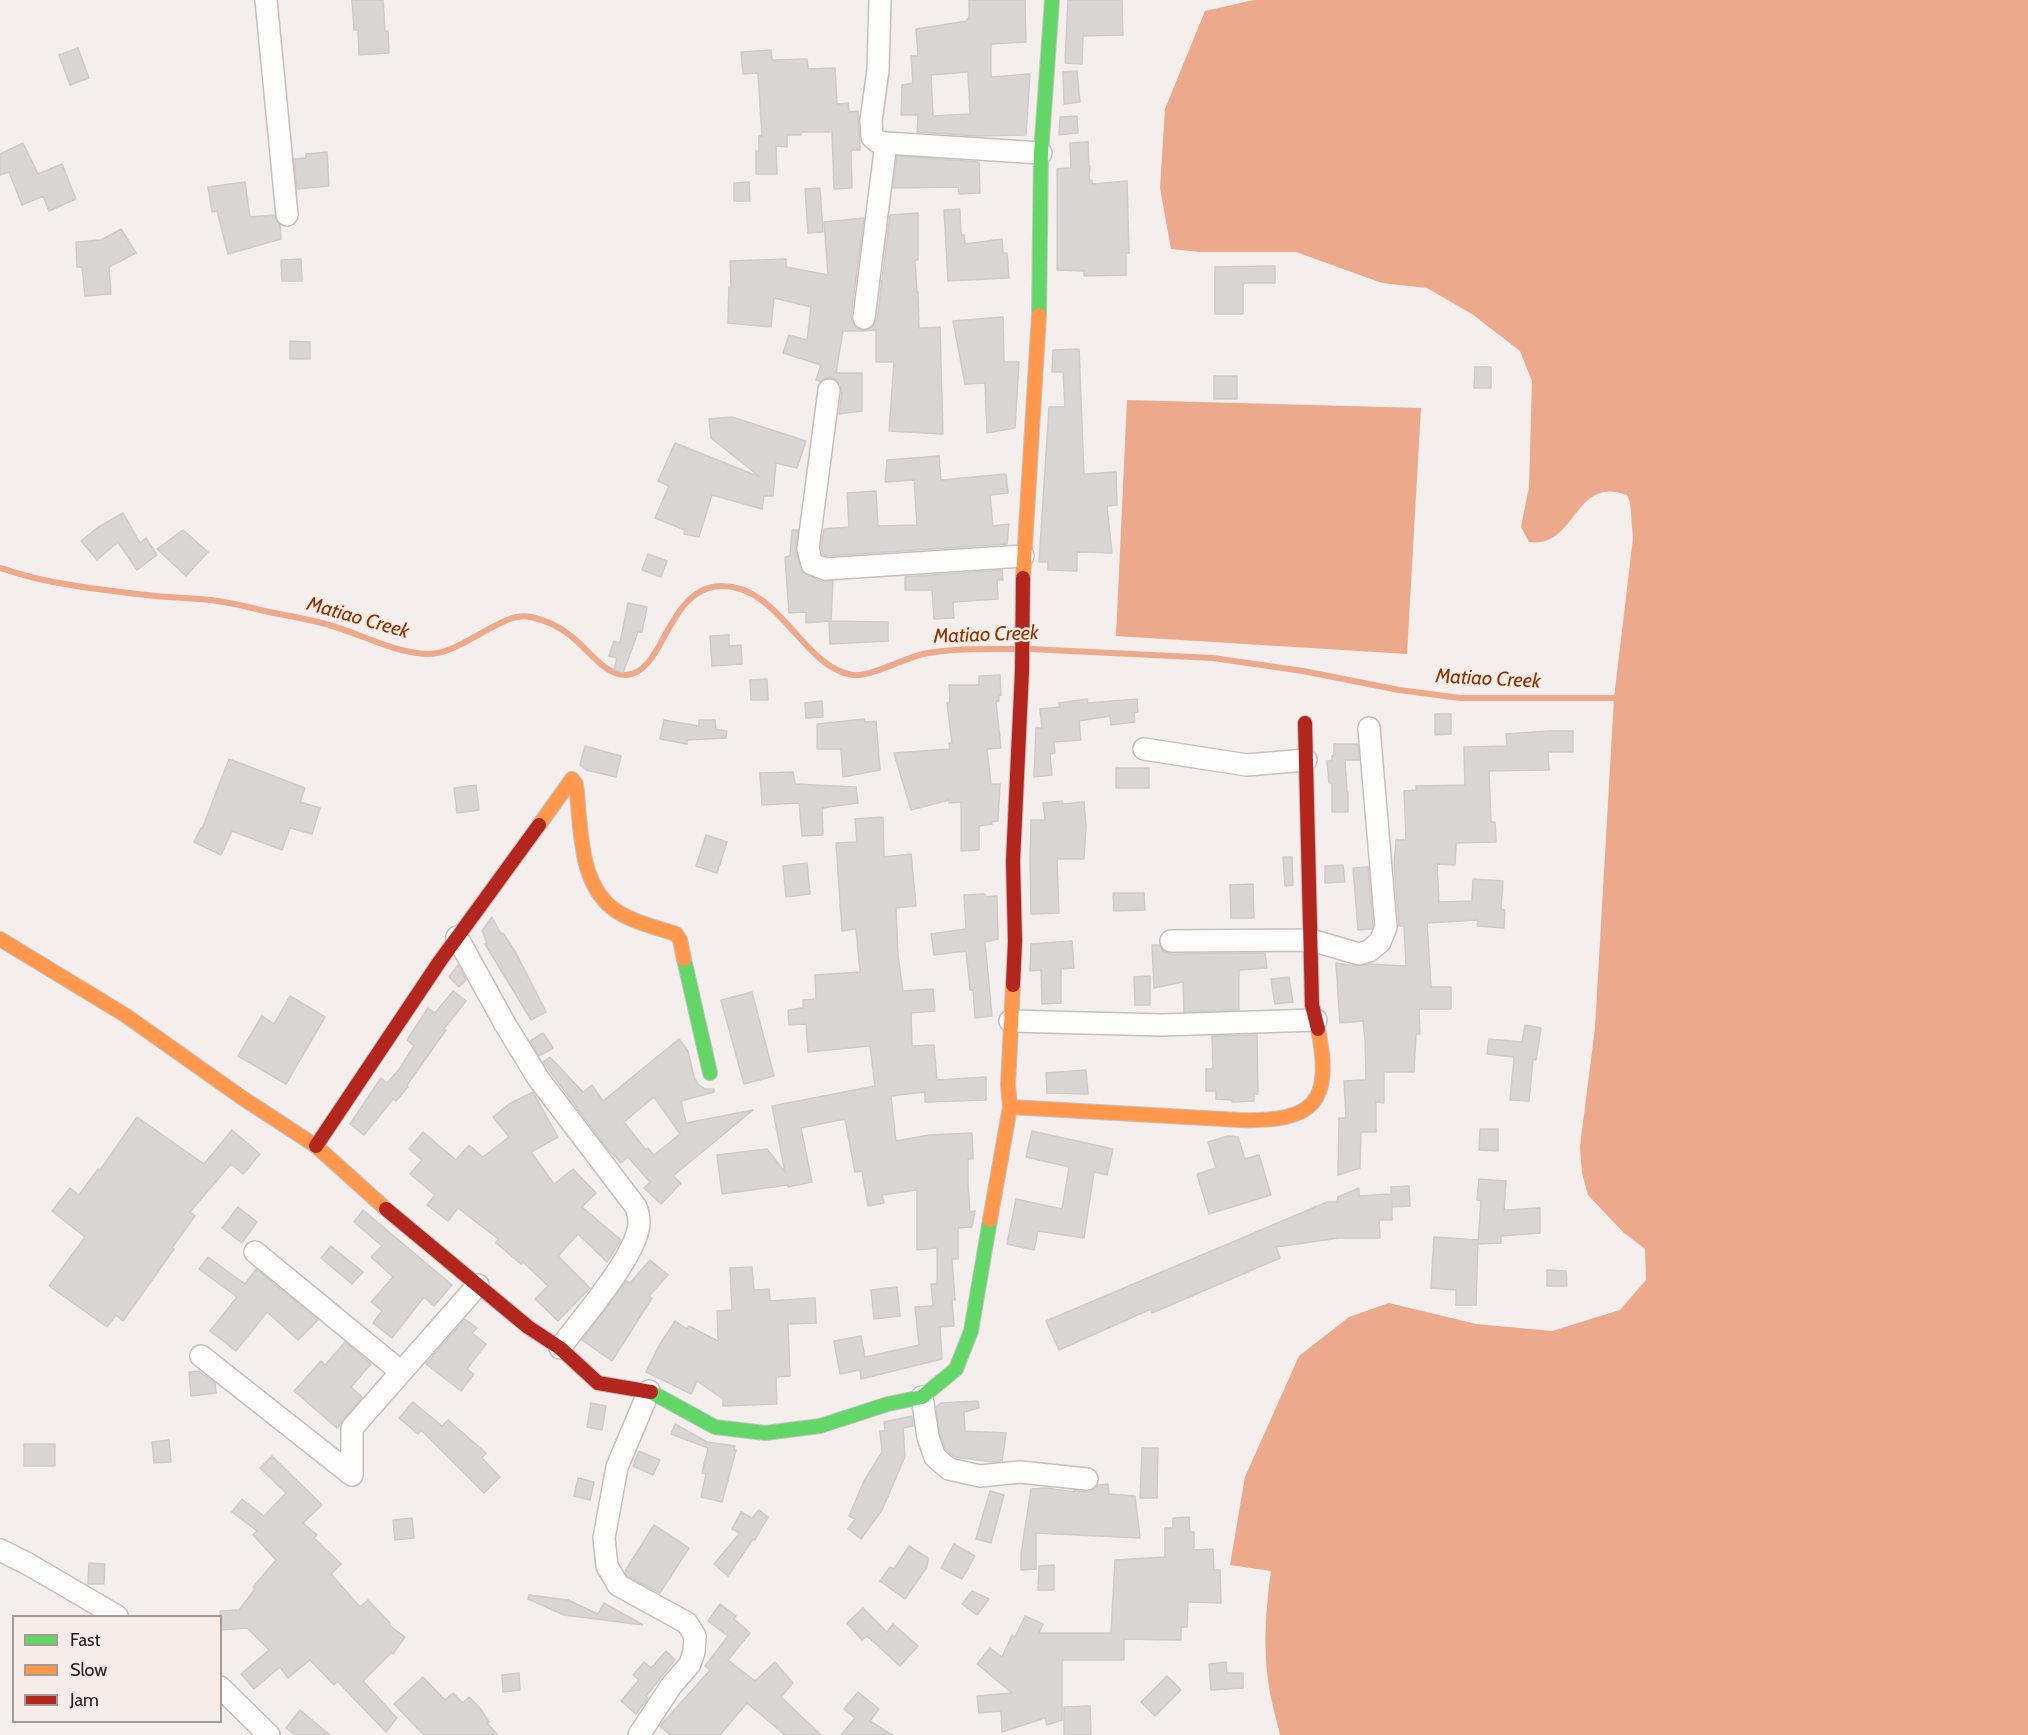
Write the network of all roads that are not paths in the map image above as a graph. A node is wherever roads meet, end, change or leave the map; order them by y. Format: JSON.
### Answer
{"nodes":[{"id":1,"x":266,"y":0,"type":"edge"},
{"id":2,"x":880,"y":0,"type":"edge"},
{"id":3,"x":1052,"y":0,"type":"edge"},
{"id":4,"x":886,"y":143,"type":"junction"},
{"id":5,"x":1041,"y":153,"type":"junction"},
{"id":6,"x":287,"y":215,"type":"dead end"},
{"id":7,"x":864,"y":318,"type":"dead end"},
{"id":8,"x":829,"y":390,"type":"dead end"},
{"id":9,"x":1023,"y":556,"type":"junction"},
{"id":10,"x":1305,"y":723,"type":"dead end"},
{"id":11,"x":1369,"y":728,"type":"dead end"},
{"id":12,"x":1144,"y":750,"type":"dead end"},
{"id":13,"x":1306,"y":760,"type":"junction"},
{"id":14,"x":457,"y":937,"type":"junction"},
{"id":15,"x":0,"y":939,"type":"edge"},
{"id":16,"x":1311,"y":940,"type":"junction"},
{"id":17,"x":1171,"y":941,"type":"dead end"},
{"id":18,"x":1316,"y":1020,"type":"junction"},
{"id":19,"x":1010,"y":1021,"type":"junction"},
{"id":20,"x":710,"y":1073,"type":"dead end"},
{"id":21,"x":1010,"y":1107,"type":"junction"},
{"id":22,"x":316,"y":1146,"type":"junction"},
{"id":23,"x":255,"y":1252,"type":"dead end"},
{"id":24,"x":478,"y":1286,"type":"junction"},
{"id":25,"x":560,"y":1348,"type":"junction"},
{"id":26,"x":201,"y":1356,"type":"dead end"},
{"id":27,"x":400,"y":1371,"type":"junction"},
{"id":28,"x":649,"y":1391,"type":"junction"},
{"id":29,"x":922,"y":1397,"type":"junction"},
{"id":30,"x":1087,"y":1479,"type":"dead end"},
{"id":31,"x":0,"y":1550,"type":"edge"},
{"id":32,"x":114,"y":1615,"type":"edge"},
{"id":33,"x":222,"y":1689,"type":"edge"},
{"id":34,"x":646,"y":1732,"type":"edge"},
{"id":35,"x":269,"y":1735,"type":"edge"}],
"edges":[{"from":1,"to":6,"type":"street"},
{"from":2,"to":4,"type":"street"},
{"from":3,"to":5,"type":"street"},
{"from":4,"to":5,"type":"street"},
{"from":4,"to":7,"type":"street"},
{"from":5,"to":9,"type":"street"},
{"from":8,"to":9,"type":"street"},
{"from":9,"to":19,"type":"street"},
{"from":10,"to":13,"type":"street"},
{"from":11,"to":16,"type":"street"},
{"from":12,"to":13,"type":"street"},
{"from":13,"to":16,"type":"street"},
{"from":14,"to":20,"type":"street"},
{"from":14,"to":22,"type":"street"},
{"from":14,"to":25,"type":"street"},
{"from":15,"to":22,"type":"street"},
{"from":16,"to":17,"type":"street"},
{"from":16,"to":18,"type":"street"},
{"from":18,"to":19,"type":"street"},
{"from":18,"to":21,"type":"street"},
{"from":19,"to":21,"type":"street"},
{"from":21,"to":29,"type":"street"},
{"from":22,"to":24,"type":"street"},
{"from":23,"to":27,"type":"street"},
{"from":24,"to":25,"type":"street"},
{"from":24,"to":27,"type":"street"},
{"from":25,"to":28,"type":"street"},
{"from":26,"to":27,"type":"street"},
{"from":28,"to":29,"type":"street"},
{"from":28,"to":34,"type":"street"},
{"from":29,"to":30,"type":"street"},
{"from":31,"to":32,"type":"street"},
{"from":33,"to":35,"type":"street"}]}
